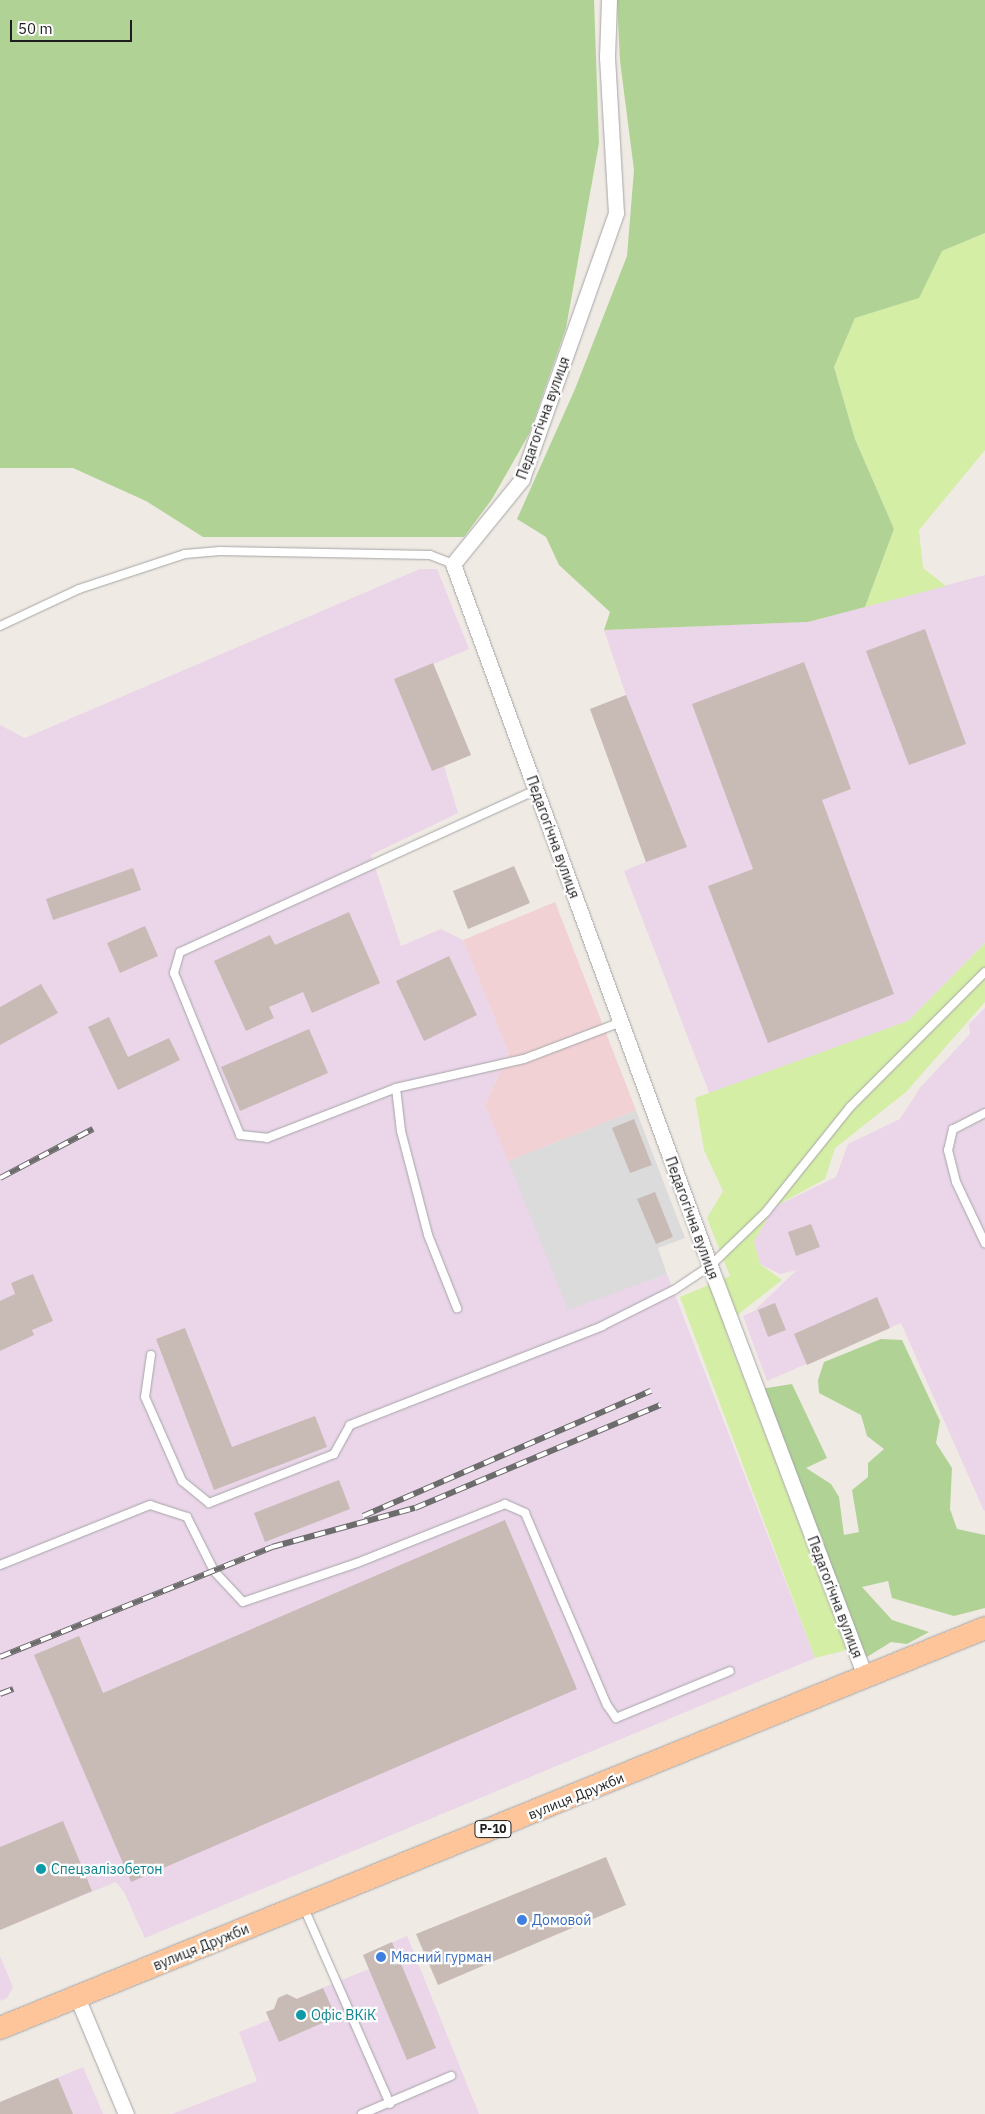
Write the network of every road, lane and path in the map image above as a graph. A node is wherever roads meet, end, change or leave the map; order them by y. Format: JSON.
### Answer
{"nodes":[{"id":1,"x":609,"y":0,"type":"edge"},
{"id":2,"x":453,"y":564,"type":"junction"},
{"id":3,"x":0,"y":626,"type":"edge"},
{"id":4,"x":536,"y":790,"type":"junction"},
{"id":5,"x":985,"y":972,"type":"edge"},
{"id":6,"x":620,"y":1022,"type":"junction"},
{"id":7,"x":396,"y":1088,"type":"junction"},
{"id":8,"x":985,"y":1113,"type":"edge"},
{"id":9,"x":985,"y":1242,"type":"edge"},
{"id":10,"x":710,"y":1266,"type":"junction"},
{"id":11,"x":457,"y":1308,"type":"dead end"},
{"id":12,"x":151,"y":1355,"type":"dead end"},
{"id":13,"x":0,"y":1565,"type":"edge"},
{"id":14,"x":985,"y":1628,"type":"edge"},
{"id":15,"x":730,"y":1672,"type":"dead end"},
{"id":16,"x":865,"y":1677,"type":"junction"},
{"id":17,"x":304,"y":1906,"type":"junction"},
{"id":18,"x":77,"y":1997,"type":"junction"},
{"id":19,"x":0,"y":2028,"type":"edge"},
{"id":20,"x":451,"y":2076,"type":"dead end"},
{"id":21,"x":390,"y":2104,"type":"junction"},
{"id":22,"x":126,"y":2114,"type":"edge"},
{"id":23,"x":362,"y":2114,"type":"edge"}],
"edges":[{"from":1,"to":2,"type":"street","name":"Педагогічна вулиця"},
{"from":2,"to":3,"type":"lane"},
{"from":2,"to":4,"type":"street","name":"Педагогічна вулиця"},
{"from":4,"to":6,"type":"street","name":"Педагогічна вулиця"},
{"from":4,"to":7,"type":"lane"},
{"from":5,"to":10,"type":"lane"},
{"from":6,"to":7,"type":"lane"},
{"from":6,"to":10,"type":"street","name":"Педагогічна вулиця"},
{"from":7,"to":11,"type":"lane"},
{"from":8,"to":9,"type":"lane"},
{"from":10,"to":12,"type":"lane"},
{"from":10,"to":16,"type":"street","name":"Педагогічна вулиця"},
{"from":13,"to":15,"type":"lane"},
{"from":14,"to":16,"type":"main road","name":"вулиця Дружби","number":"Р-10"},
{"from":16,"to":17,"type":"main road","name":"вулиця Дружби","number":"Р-10"},
{"from":17,"to":18,"type":"main road","name":"вулиця Дружби","number":"Р-10"},
{"from":17,"to":21,"type":"lane"},
{"from":18,"to":19,"type":"main road","name":"вулиця Дружби","number":"Р-10"},
{"from":18,"to":22,"type":"street"},
{"from":20,"to":21,"type":"lane"},
{"from":21,"to":23,"type":"lane"}]}
